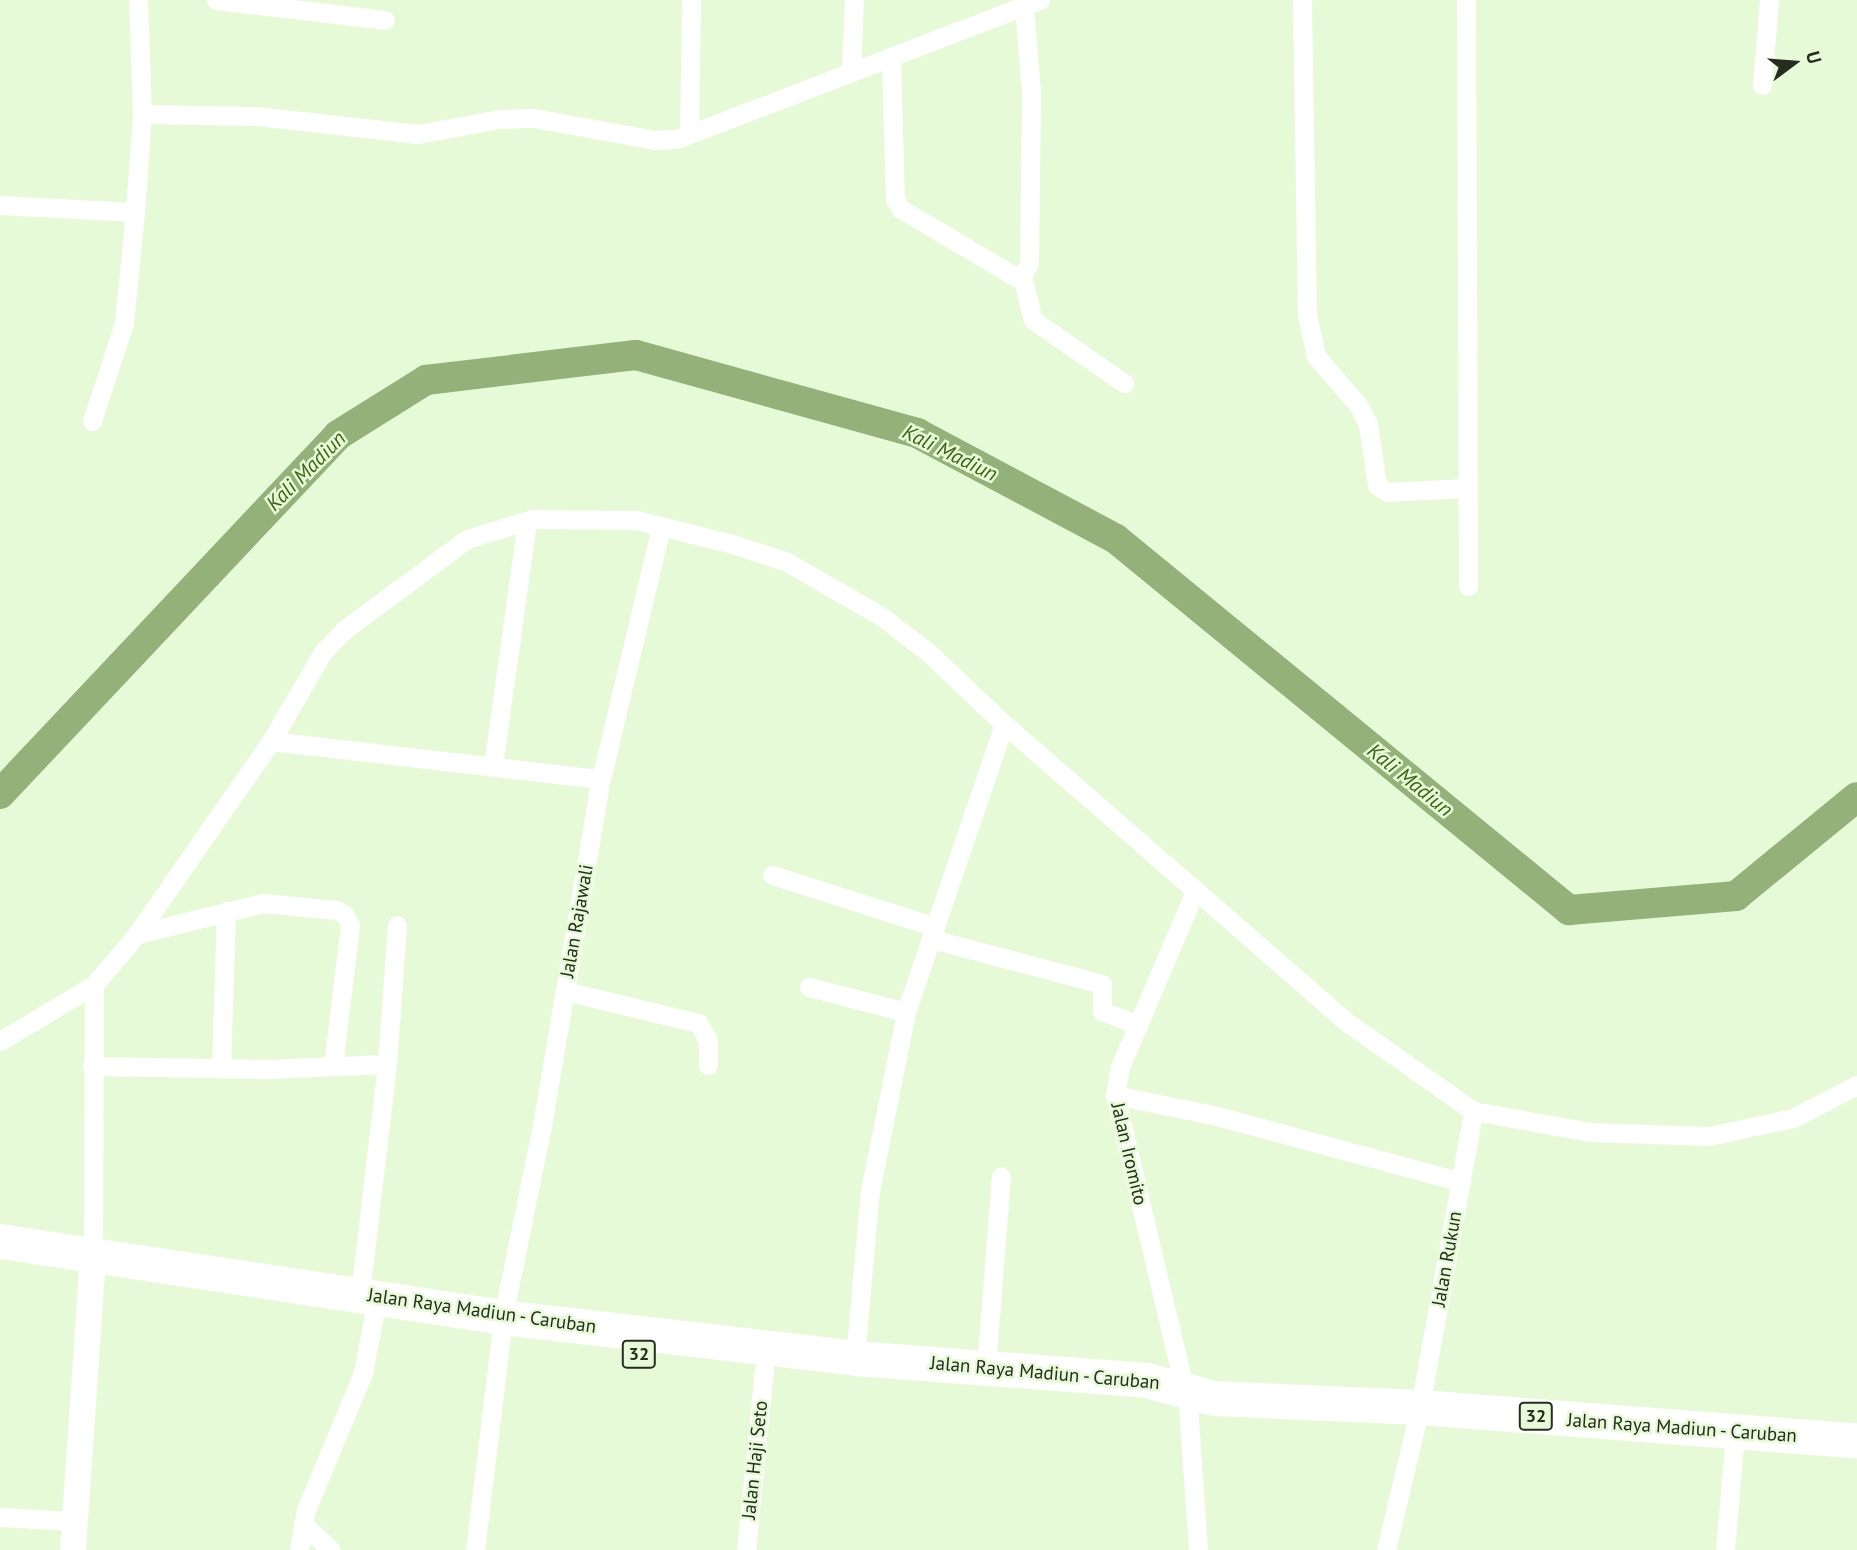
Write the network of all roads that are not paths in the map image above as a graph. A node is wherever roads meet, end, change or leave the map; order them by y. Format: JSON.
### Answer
{"nodes":[{"id":1,"x":138,"y":0,"type":"edge"},
{"id":2,"x":216,"y":0,"type":"edge"},
{"id":3,"x":691,"y":0,"type":"edge"},
{"id":4,"x":854,"y":0,"type":"edge"},
{"id":5,"x":1302,"y":0,"type":"edge"},
{"id":6,"x":1466,"y":0,"type":"edge"},
{"id":7,"x":1769,"y":0,"type":"edge"},
{"id":8,"x":1032,"y":3,"type":"edge"},
{"id":9,"x":326,"y":6,"type":"edge"},
{"id":10,"x":385,"y":20,"type":"dead end"},
{"id":11,"x":891,"y":57,"type":"junction"},
{"id":12,"x":851,"y":71,"type":"junction"},
{"id":13,"x":1762,"y":85,"type":"dead end"},
{"id":14,"x":142,"y":114,"type":"junction"},
{"id":15,"x":689,"y":133,"type":"junction"},
{"id":16,"x":0,"y":205,"type":"edge"},
{"id":17,"x":135,"y":212,"type":"junction"},
{"id":18,"x":1021,"y":275,"type":"junction"},
{"id":19,"x":1124,"y":383,"type":"dead end"},
{"id":20,"x":92,"y":421,"type":"dead end"},
{"id":21,"x":1466,"y":488,"type":"junction"},
{"id":22,"x":527,"y":520,"type":"junction"},
{"id":23,"x":661,"y":527,"type":"junction"},
{"id":24,"x":1468,"y":586,"type":"dead end"},
{"id":25,"x":1004,"y":724,"type":"junction"},
{"id":26,"x":271,"y":741,"type":"junction"},
{"id":27,"x":493,"y":765,"type":"junction"},
{"id":28,"x":601,"y":779,"type":"junction"},
{"id":29,"x":772,"y":875,"type":"dead end"},
{"id":30,"x":1195,"y":891,"type":"junction"},
{"id":31,"x":226,"y":911,"type":"junction"},
{"id":32,"x":397,"y":925,"type":"dead end"},
{"id":33,"x":932,"y":932,"type":"junction"},
{"id":34,"x":137,"y":934,"type":"junction"},
{"id":35,"x":94,"y":985,"type":"junction"},
{"id":36,"x":809,"y":987,"type":"dead end"},
{"id":37,"x":565,"y":991,"type":"junction"},
{"id":38,"x":906,"y":1012,"type":"junction"},
{"id":39,"x":1138,"y":1025,"type":"junction"},
{"id":40,"x":0,"y":1041,"type":"edge"},
{"id":41,"x":387,"y":1064,"type":"junction"},
{"id":42,"x":333,"y":1065,"type":"junction"},
{"id":43,"x":708,"y":1065,"type":"dead end"},
{"id":44,"x":92,"y":1066,"type":"junction"},
{"id":45,"x":220,"y":1069,"type":"junction"},
{"id":46,"x":1857,"y":1085,"type":"edge"},
{"id":47,"x":1115,"y":1095,"type":"junction"},
{"id":48,"x":1473,"y":1111,"type":"junction"},
{"id":49,"x":1002,"y":1177,"type":"dead end"},
{"id":50,"x":1461,"y":1182,"type":"junction"},
{"id":51,"x":0,"y":1241,"type":"edge"},
{"id":52,"x":0,"y":1261,"type":"edge"},
{"id":53,"x":93,"y":1264,"type":"junction"},
{"id":54,"x":367,"y":1305,"type":"junction"},
{"id":55,"x":502,"y":1327,"type":"junction"},
{"id":56,"x":855,"y":1358,"type":"junction"},
{"id":57,"x":986,"y":1367,"type":"junction"},
{"id":58,"x":764,"y":1369,"type":"junction"},
{"id":59,"x":1196,"y":1397,"type":"junction"},
{"id":60,"x":1420,"y":1407,"type":"junction"},
{"id":61,"x":1735,"y":1433,"type":"junction"},
{"id":62,"x":1857,"y":1441,"type":"edge"},
{"id":63,"x":0,"y":1517,"type":"edge"},
{"id":64,"x":74,"y":1521,"type":"junction"},
{"id":65,"x":303,"y":1524,"type":"junction"},
{"id":66,"x":74,"y":1550,"type":"edge"},
{"id":67,"x":299,"y":1550,"type":"edge"},
{"id":68,"x":331,"y":1550,"type":"edge"},
{"id":69,"x":475,"y":1550,"type":"edge"},
{"id":70,"x":746,"y":1550,"type":"edge"},
{"id":71,"x":1198,"y":1550,"type":"edge"},
{"id":72,"x":1386,"y":1550,"type":"edge"},
{"id":73,"x":1725,"y":1550,"type":"edge"}],
"edges":[{"from":1,"to":14,"type":"street"},
{"from":2,"to":9,"type":"street"},
{"from":3,"to":15,"type":"street"},
{"from":4,"to":12,"type":"street"},
{"from":5,"to":21,"type":"street"},
{"from":6,"to":21,"type":"street"},
{"from":7,"to":13,"type":"street"},
{"from":8,"to":11,"type":"street"},
{"from":8,"to":18,"type":"street"},
{"from":9,"to":10,"type":"street"},
{"from":11,"to":12,"type":"street"},
{"from":11,"to":18,"type":"street"},
{"from":12,"to":15,"type":"street"},
{"from":14,"to":15,"type":"street"},
{"from":14,"to":17,"type":"street"},
{"from":16,"to":17,"type":"street"},
{"from":17,"to":20,"type":"street"},
{"from":18,"to":19,"type":"street"},
{"from":21,"to":24,"type":"street"},
{"from":22,"to":23,"type":"street"},
{"from":22,"to":26,"type":"street"},
{"from":22,"to":27,"type":"street"},
{"from":23,"to":25,"type":"street"},
{"from":23,"to":28,"type":"street","name":"Jalan Rajawali"},
{"from":25,"to":30,"type":"street"},
{"from":25,"to":33,"type":"street"},
{"from":26,"to":27,"type":"street"},
{"from":26,"to":34,"type":"street"},
{"from":27,"to":28,"type":"street"},
{"from":28,"to":37,"type":"street","name":"Jalan Rajawali"},
{"from":29,"to":33,"type":"street"},
{"from":30,"to":39,"type":"street","name":"Jalan Iromito"},
{"from":30,"to":48,"type":"street"},
{"from":31,"to":34,"type":"street"},
{"from":31,"to":42,"type":"street"},
{"from":31,"to":45,"type":"street"},
{"from":32,"to":41,"type":"street"},
{"from":33,"to":38,"type":"street"},
{"from":33,"to":39,"type":"street"},
{"from":34,"to":35,"type":"street"},
{"from":35,"to":40,"type":"street"},
{"from":35,"to":44,"type":"street"},
{"from":36,"to":38,"type":"street"},
{"from":37,"to":43,"type":"street"},
{"from":37,"to":55,"type":"street","name":"Jalan Rajawali"},
{"from":38,"to":56,"type":"street"},
{"from":39,"to":47,"type":"street","name":"Jalan Iromito"},
{"from":41,"to":42,"type":"street"},
{"from":41,"to":54,"type":"street"},
{"from":42,"to":45,"type":"street"},
{"from":44,"to":45,"type":"street"},
{"from":44,"to":53,"type":"street"},
{"from":46,"to":48,"type":"street"},
{"from":47,"to":50,"type":"street"},
{"from":47,"to":59,"type":"street","name":"Jalan Iromito"},
{"from":48,"to":50,"type":"street","name":"Jalan Rukun"},
{"from":49,"to":57,"type":"street"},
{"from":50,"to":60,"type":"street","name":"Jalan Rukun"},
{"from":51,"to":53,"type":"highway","name":"Jalan Raya Madiun - Caruban","number":"32"},
{"from":52,"to":53,"type":"highway","name":"Jalan Raya Madiun - Caruban","number":"32"},
{"from":53,"to":54,"type":"highway","name":"Jalan Raya Madiun - Caruban","number":"32"},
{"from":53,"to":64,"type":"street"},
{"from":54,"to":55,"type":"highway","name":"Jalan Raya Madiun - Caruban","number":"32"},
{"from":54,"to":65,"type":"street"},
{"from":55,"to":56,"type":"highway","name":"Jalan Raya Madiun - Caruban","number":"32"},
{"from":55,"to":58,"type":"highway","name":"Jalan Raya Madiun - Caruban","number":"32"},
{"from":55,"to":69,"type":"street","name":"Jalan Rajawali"},
{"from":56,"to":57,"type":"highway","name":"Jalan Raya Madiun - Caruban","number":"32"},
{"from":57,"to":59,"type":"highway","name":"Jalan Raya Madiun - Caruban","number":"32"},
{"from":58,"to":59,"type":"highway","name":"Jalan Raya Madiun - Caruban","number":"32"},
{"from":58,"to":70,"type":"street","name":"Jalan Haji Seto"},
{"from":59,"to":60,"type":"highway","name":"Jalan Raya Madiun - Caruban","number":"32"},
{"from":59,"to":71,"type":"street","name":"Jalan Iromito"},
{"from":60,"to":61,"type":"highway","name":"Jalan Raya Madiun - Caruban","number":"32"},
{"from":60,"to":72,"type":"street","name":"Jalan Rukun"},
{"from":61,"to":62,"type":"highway","name":"Jalan Raya Madiun - Caruban","number":"32"},
{"from":61,"to":73,"type":"street"},
{"from":63,"to":64,"type":"street"},
{"from":64,"to":66,"type":"street"},
{"from":65,"to":67,"type":"street"},
{"from":65,"to":68,"type":"street"}]}
